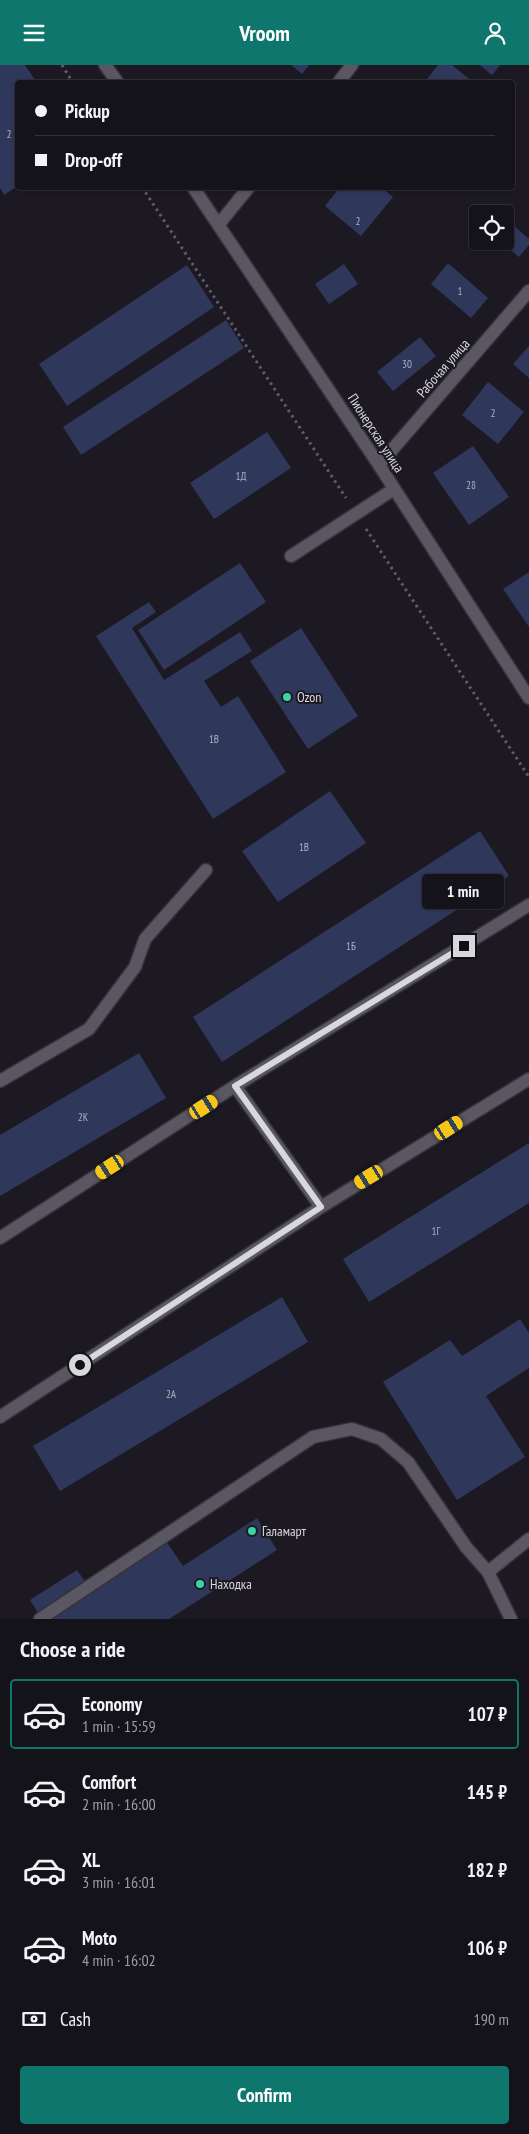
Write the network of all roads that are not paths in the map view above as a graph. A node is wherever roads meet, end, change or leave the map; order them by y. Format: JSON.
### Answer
{"nodes":[{"id":1,"x":105,"y":65,"type":"edge"},
{"id":2,"x":352,"y":65,"type":"edge"},
{"id":3,"x":116,"y":80,"type":"edge"},
{"id":4,"x":340,"y":80,"type":"edge"},
{"id":5,"x":195,"y":190,"type":"edge"},
{"id":6,"x":247,"y":190,"type":"edge"},
{"id":7,"x":219,"y":224,"type":"junction"},
{"id":8,"x":529,"y":291,"type":"edge"},
{"id":9,"x":379,"y":465,"type":"junction"},
{"id":10,"x":394,"y":489,"type":"junction"},
{"id":11,"x":291,"y":556,"type":"dead end"},
{"id":12,"x":529,"y":698,"type":"edge"},
{"id":13,"x":206,"y":870,"type":"dead end"},
{"id":14,"x":529,"y":905,"type":"edge"},
{"id":15,"x":529,"y":1079,"type":"edge"},
{"id":16,"x":0,"y":1081,"type":"edge"},
{"id":17,"x":235,"y":1086,"type":"junction"},
{"id":18,"x":321,"y":1207,"type":"junction"},
{"id":19,"x":0,"y":1238,"type":"edge"},
{"id":20,"x":0,"y":1417,"type":"edge"},
{"id":21,"x":529,"y":1539,"type":"edge"},
{"id":22,"x":488,"y":1572,"type":"junction"},
{"id":23,"x":40,"y":1619,"type":"edge"},
{"id":24,"x":511,"y":1619,"type":"edge"}],
"edges":[{"from":1,"to":3,"type":"street"},
{"from":2,"to":4,"type":"street"},
{"from":5,"to":7,"type":"street","name":"Пионерская улица"},
{"from":6,"to":7,"type":"street"},
{"from":7,"to":9,"type":"street","name":"Пионерская улица"},
{"from":8,"to":9,"type":"street","name":"Рабочая улица"},
{"from":9,"to":10,"type":"street","name":"Пионерская улица"},
{"from":10,"to":11,"type":"street"},
{"from":10,"to":12,"type":"street","name":"Пионерская улица"},
{"from":13,"to":16,"type":"street"},
{"from":14,"to":17,"type":"street"},
{"from":15,"to":18,"type":"street"},
{"from":17,"to":18,"type":"street"},
{"from":17,"to":19,"type":"street"},
{"from":18,"to":20,"type":"street"},
{"from":21,"to":22,"type":"street"},
{"from":22,"to":23,"type":"street"},
{"from":22,"to":24,"type":"street"}]}
